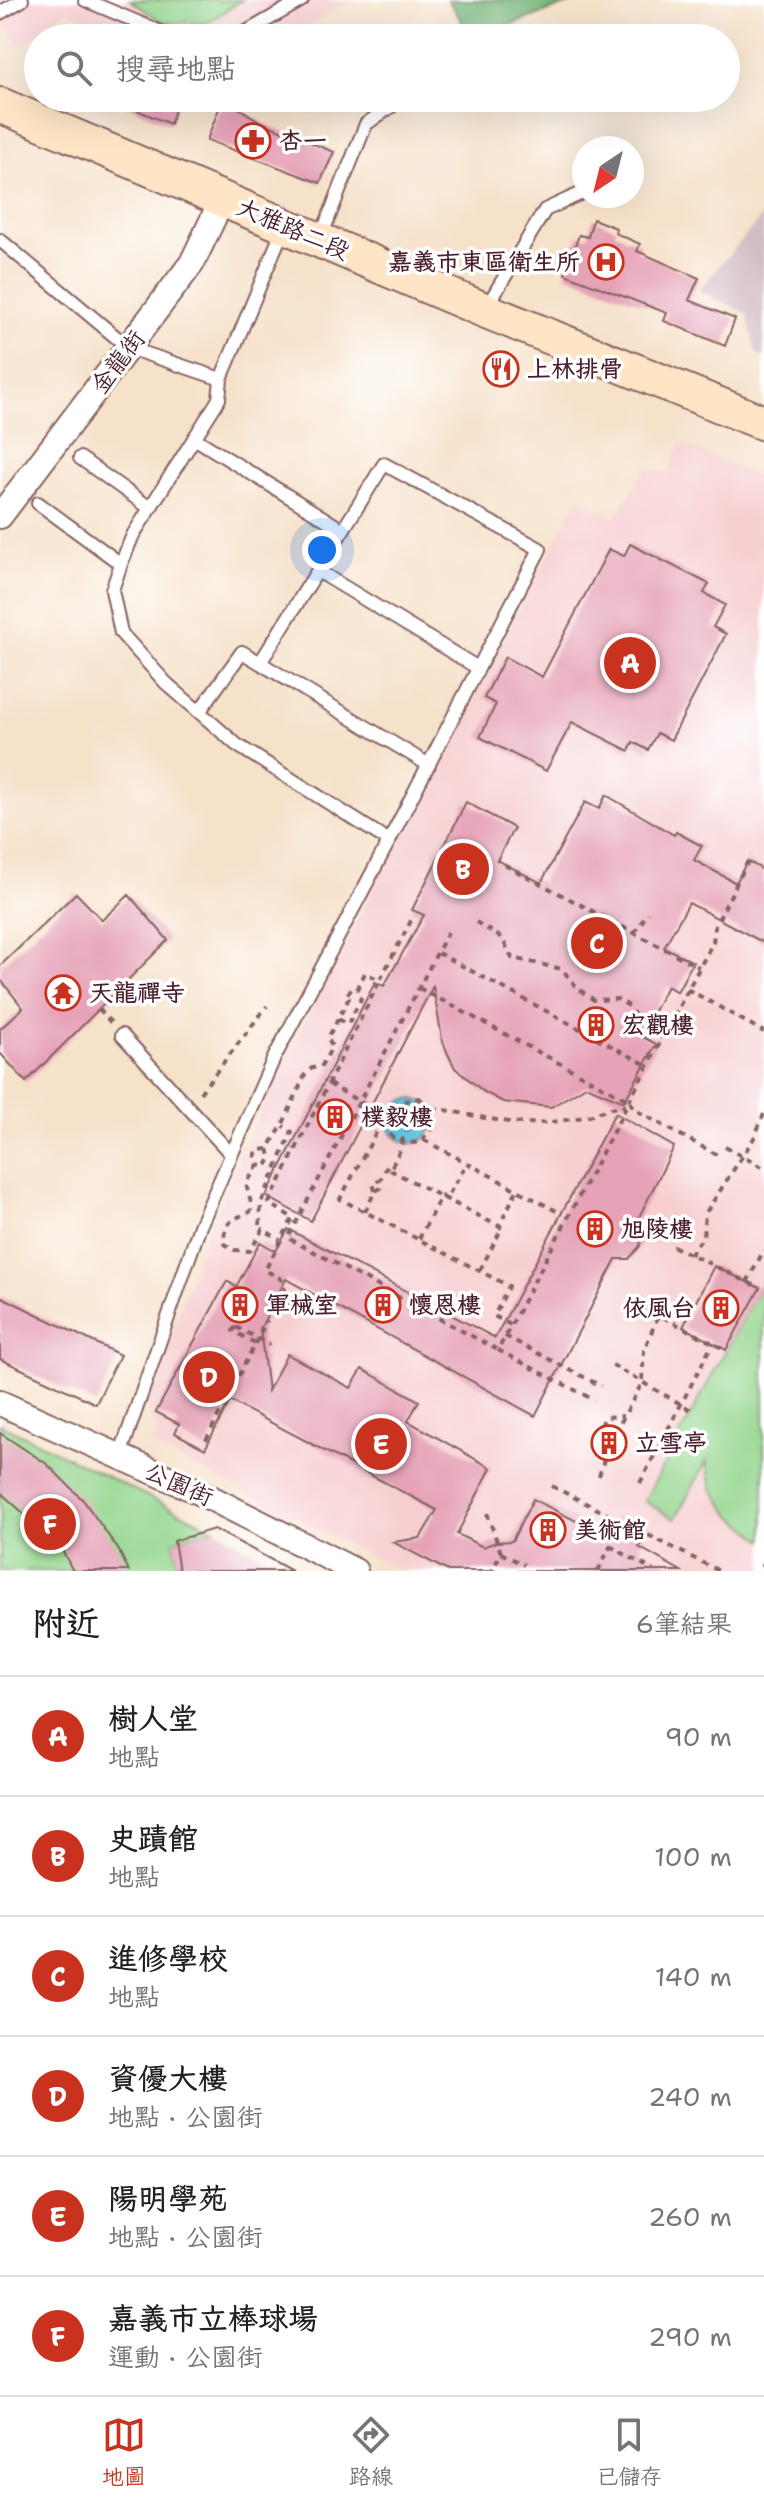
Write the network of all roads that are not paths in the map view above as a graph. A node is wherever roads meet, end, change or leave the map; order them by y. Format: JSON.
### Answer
{"nodes":[{"id":1,"x":22,"y":0,"type":"edge"},
{"id":2,"x":85,"y":0,"type":"edge"},
{"id":3,"x":302,"y":0,"type":"edge"},
{"id":4,"x":0,"y":13,"type":"edge"},
{"id":5,"x":142,"y":24,"type":"edge"},
{"id":6,"x":260,"y":24,"type":"edge"},
{"id":7,"x":0,"y":105,"type":"edge"},
{"id":8,"x":383,"y":112,"type":"edge"},
{"id":9,"x":572,"y":198,"type":"edge"},
{"id":10,"x":222,"y":200,"type":"junction"},
{"id":11,"x":285,"y":225,"type":"junction"},
{"id":12,"x":0,"y":240,"type":"edge"},
{"id":13,"x":320,"y":240,"type":"junction"},
{"id":14,"x":484,"y":310,"type":"junction"},
{"id":15,"x":129,"y":348,"type":"junction"},
{"id":16,"x":221,"y":379,"type":"junction"},
{"id":17,"x":764,"y":423,"type":"edge"},
{"id":18,"x":194,"y":438,"type":"junction"},
{"id":19,"x":80,"y":458,"type":"dead end"},
{"id":20,"x":38,"y":503,"type":"dead end"},
{"id":21,"x":150,"y":508,"type":"junction"},
{"id":22,"x":0,"y":516,"type":"edge"},
{"id":23,"x":343,"y":530,"type":"junction"},
{"id":24,"x":121,"y":564,"type":"junction"},
{"id":25,"x":318,"y":571,"type":"junction"},
{"id":26,"x":260,"y":663,"type":"junction"},
{"id":27,"x":478,"y":668,"type":"junction"},
{"id":28,"x":199,"y":712,"type":"junction"},
{"id":29,"x":429,"y":765,"type":"junction"},
{"id":30,"x":389,"y":841,"type":"junction"},
{"id":31,"x":122,"y":1035,"type":"dead end"},
{"id":32,"x":231,"y":1154,"type":"junction"},
{"id":33,"x":0,"y":1403,"type":"edge"},
{"id":34,"x":119,"y":1458,"type":"junction"},
{"id":35,"x":355,"y":1571,"type":"edge"}],
"edges":[{"from":1,"to":4,"type":"lane"},
{"from":2,"to":5,"type":"lane"},
{"from":3,"to":6,"type":"lane"},
{"from":7,"to":10,"type":"main road","name":"大雅路二段"},
{"from":8,"to":13,"type":"lane"},
{"from":9,"to":14,"type":"lane"},
{"from":10,"to":11,"type":"main road","name":"大雅路二段"},
{"from":10,"to":15,"type":"street","name":"金龍街"},
{"from":11,"to":13,"type":"main road","name":"大雅路二段"},
{"from":11,"to":16,"type":"lane"},
{"from":12,"to":15,"type":"lane"},
{"from":13,"to":14,"type":"main road","name":"大雅路二段"},
{"from":14,"to":17,"type":"main road","name":"大雅路二段"},
{"from":15,"to":16,"type":"lane"},
{"from":15,"to":22,"type":"street","name":"金龍街"},
{"from":16,"to":18,"type":"lane"},
{"from":18,"to":21,"type":"lane"},
{"from":18,"to":23,"type":"lane"},
{"from":19,"to":21,"type":"lane"},
{"from":20,"to":24,"type":"lane"},
{"from":21,"to":24,"type":"lane"},
{"from":23,"to":25,"type":"lane"},
{"from":23,"to":27,"type":"lane"},
{"from":24,"to":28,"type":"lane"},
{"from":25,"to":26,"type":"lane"},
{"from":25,"to":27,"type":"lane"},
{"from":26,"to":28,"type":"lane"},
{"from":26,"to":29,"type":"lane"},
{"from":27,"to":29,"type":"lane"},
{"from":28,"to":30,"type":"lane"},
{"from":29,"to":30,"type":"lane"},
{"from":30,"to":32,"type":"lane"},
{"from":31,"to":32,"type":"lane"},
{"from":32,"to":34,"type":"lane"},
{"from":33,"to":34,"type":"street","name":"公園街"},
{"from":34,"to":35,"type":"street","name":"公園街"}]}
